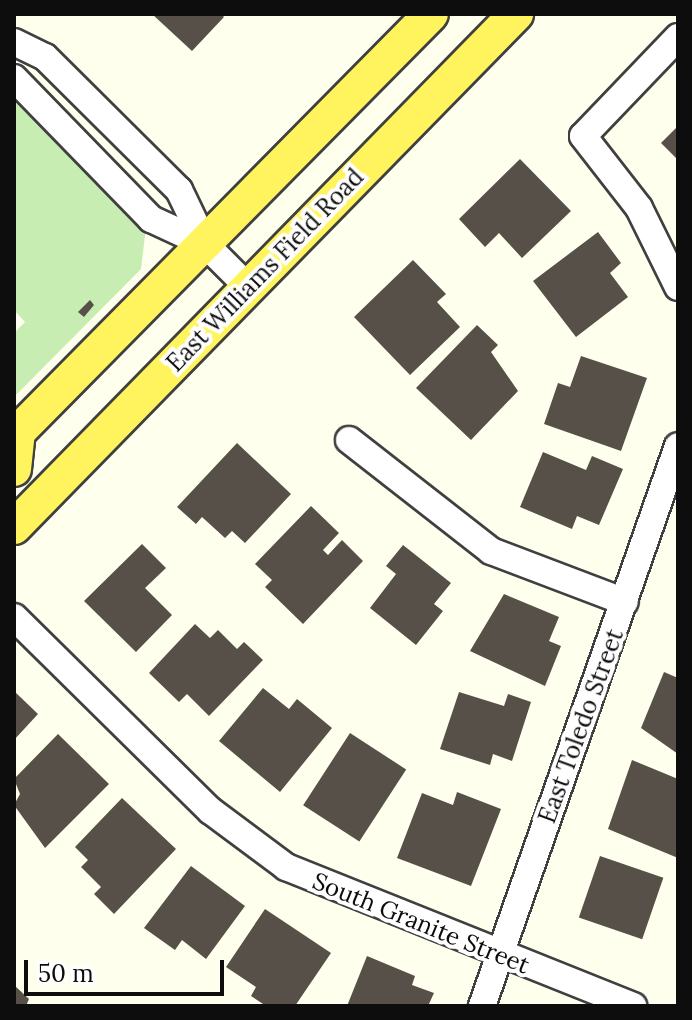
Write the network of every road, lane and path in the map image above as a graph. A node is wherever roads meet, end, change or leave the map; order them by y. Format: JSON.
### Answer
{"nodes":[{"id":1,"x":431,"y":14,"type":"edge"},
{"id":2,"x":516,"y":14,"type":"edge"},
{"id":3,"x":678,"y":37,"type":"edge"},
{"id":4,"x":14,"y":42,"type":"edge"},
{"id":5,"x":14,"y":78,"type":"edge"},
{"id":6,"x":205,"y":244,"type":"junction"},
{"id":7,"x":248,"y":287,"type":"junction"},
{"id":8,"x":678,"y":287,"type":"edge"},
{"id":9,"x":16,"y":434,"type":"edge"},
{"id":10,"x":349,"y":440,"type":"dead end"},
{"id":11,"x":678,"y":446,"type":"edge"},
{"id":12,"x":14,"y":469,"type":"edge"},
{"id":13,"x":14,"y":527,"type":"edge"},
{"id":14,"x":625,"y":602,"type":"junction"},
{"id":15,"x":14,"y":617,"type":"edge"},
{"id":16,"x":500,"y":954,"type":"junction"},
{"id":17,"x":482,"y":1006,"type":"edge"},
{"id":18,"x":633,"y":1006,"type":"edge"}],
"edges":[{"from":1,"to":6,"type":"main road"},
{"from":2,"to":7,"type":"main road","name":"East Williams Field Road"},
{"from":3,"to":8,"type":"street"},
{"from":4,"to":6,"type":"street"},
{"from":5,"to":6,"type":"street"},
{"from":6,"to":7,"type":"street"},
{"from":6,"to":9,"type":"main road"},
{"from":7,"to":13,"type":"main road","name":"East Williams Field Road"},
{"from":9,"to":12,"type":"main road"},
{"from":10,"to":14,"type":"street"},
{"from":11,"to":14,"type":"street","name":"East Toledo Street"},
{"from":14,"to":16,"type":"street","name":"East Toledo Street"},
{"from":15,"to":16,"type":"street","name":"South Granite Street"},
{"from":16,"to":17,"type":"street","name":"East Toledo Street"},
{"from":16,"to":18,"type":"street","name":"South Granite Street"}]}
